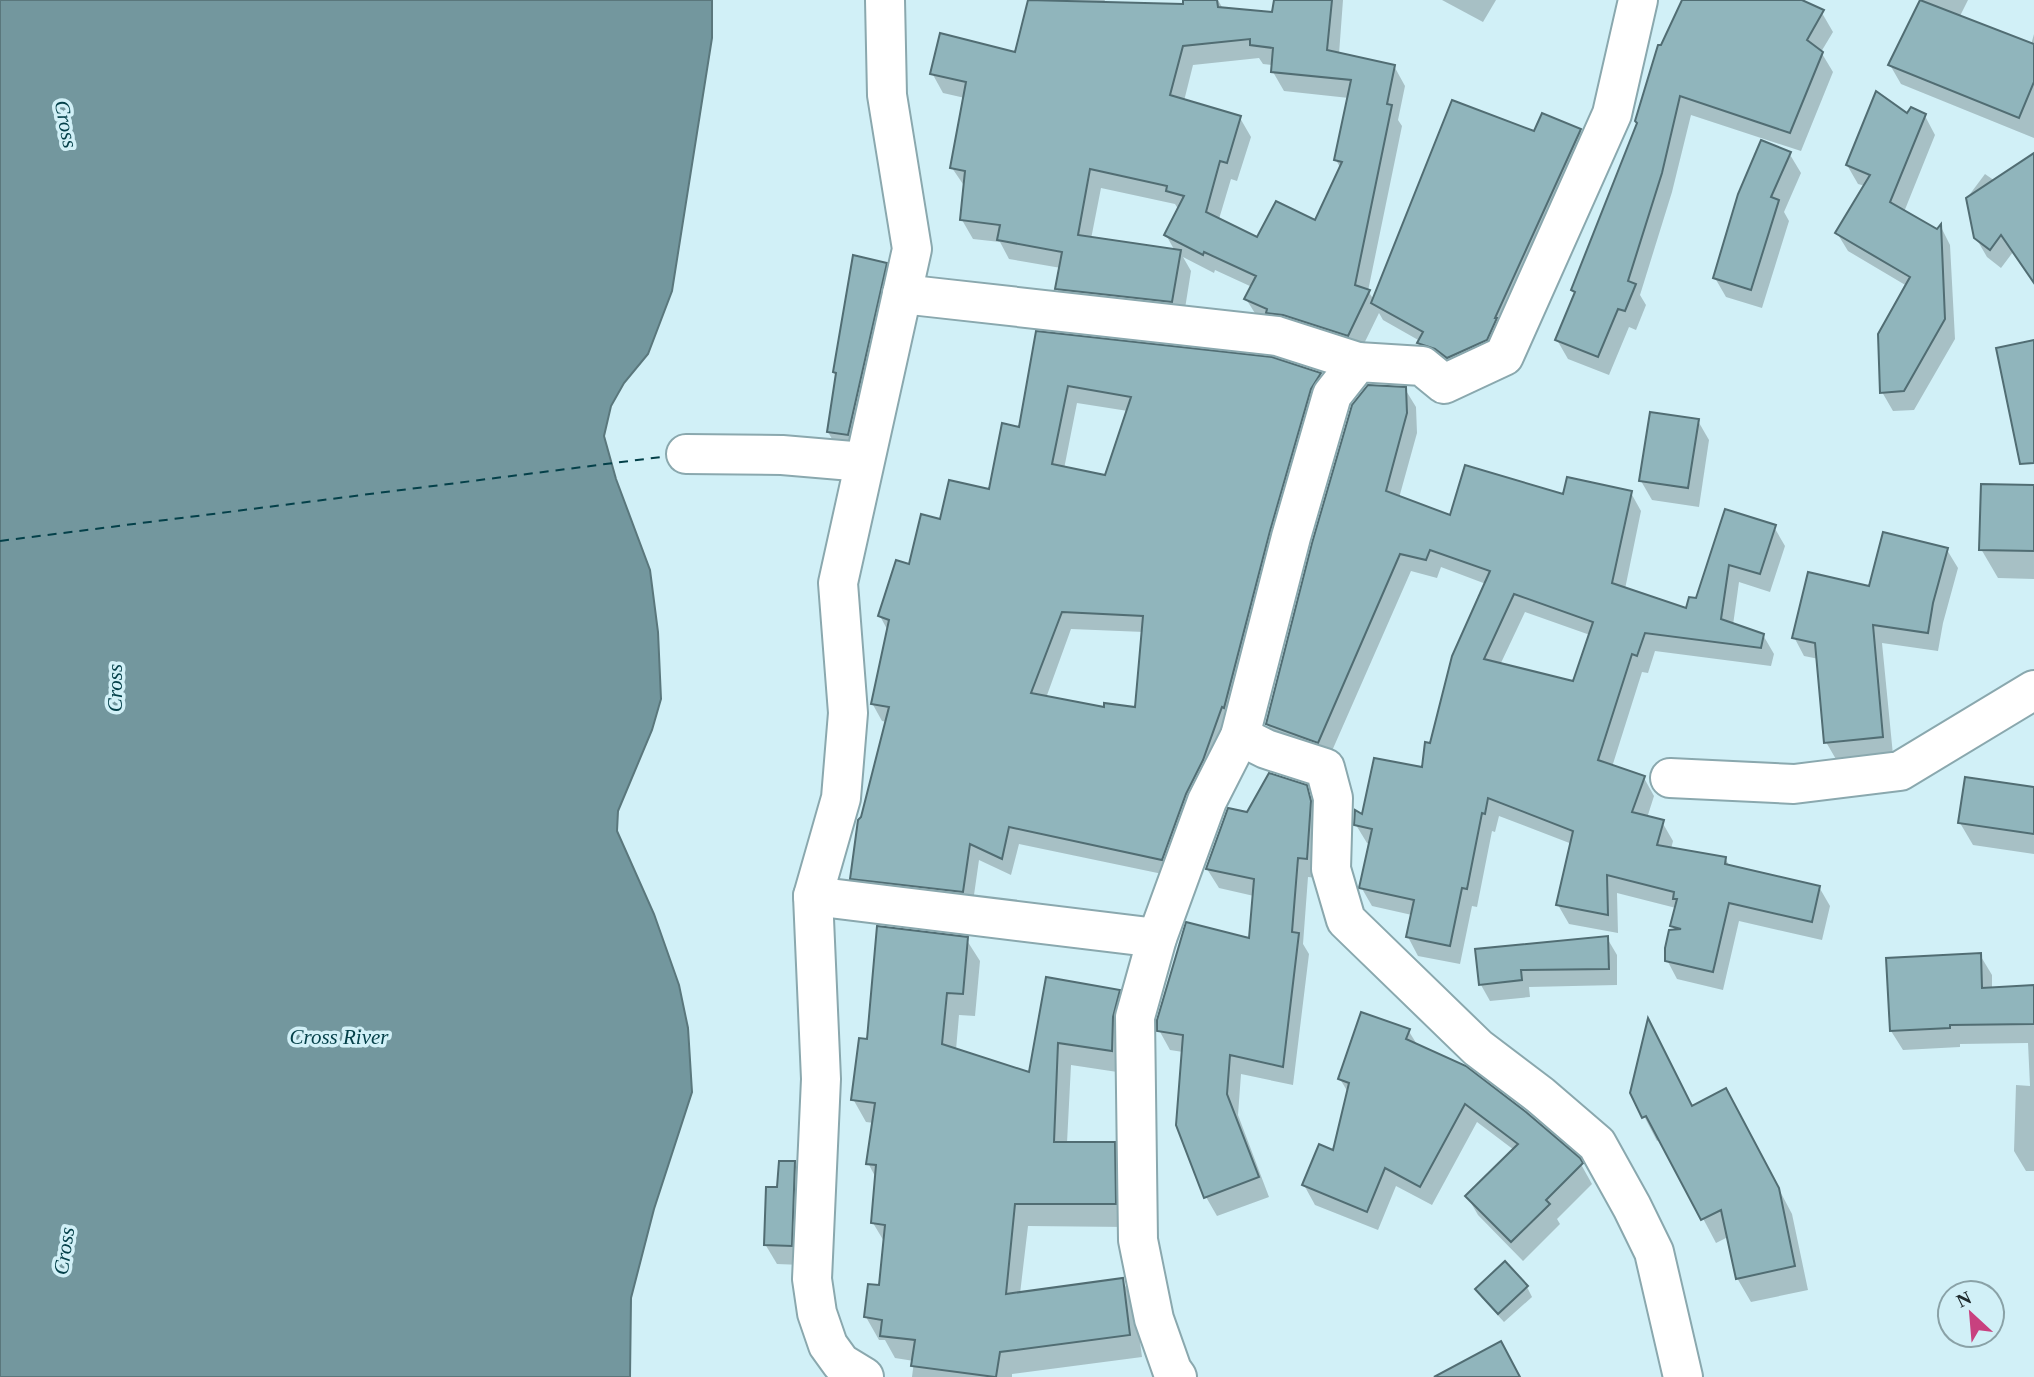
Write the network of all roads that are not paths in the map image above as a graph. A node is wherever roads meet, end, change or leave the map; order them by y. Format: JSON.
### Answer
{"nodes":[{"id":1,"x":886,"y":0,"type":"edge"},
{"id":2,"x":1637,"y":0,"type":"edge"},
{"id":3,"x":902,"y":294,"type":"junction"},
{"id":4,"x":1358,"y":362,"type":"junction"},
{"id":5,"x":686,"y":453,"type":"dead end"},
{"id":6,"x":864,"y":462,"type":"junction"},
{"id":7,"x":2034,"y":690,"type":"edge"},
{"id":8,"x":1240,"y":736,"type":"junction"},
{"id":9,"x":1670,"y":778,"type":"dead end"},
{"id":10,"x":813,"y":896,"type":"junction"},
{"id":11,"x":1157,"y":938,"type":"junction"},
{"id":12,"x":1168,"y":1375,"type":"edge"},
{"id":13,"x":864,"y":1377,"type":"edge"},
{"id":14,"x":1684,"y":1377,"type":"edge"}],
"edges":[{"from":1,"to":3,"type":"street"},
{"from":2,"to":4,"type":"street"},
{"from":3,"to":4,"type":"street"},
{"from":3,"to":6,"type":"street"},
{"from":4,"to":8,"type":"street"},
{"from":5,"to":6,"type":"street"},
{"from":6,"to":10,"type":"street"},
{"from":7,"to":9,"type":"street"},
{"from":8,"to":11,"type":"street"},
{"from":8,"to":14,"type":"street"},
{"from":10,"to":11,"type":"street"},
{"from":10,"to":13,"type":"street"},
{"from":11,"to":12,"type":"street"}]}
